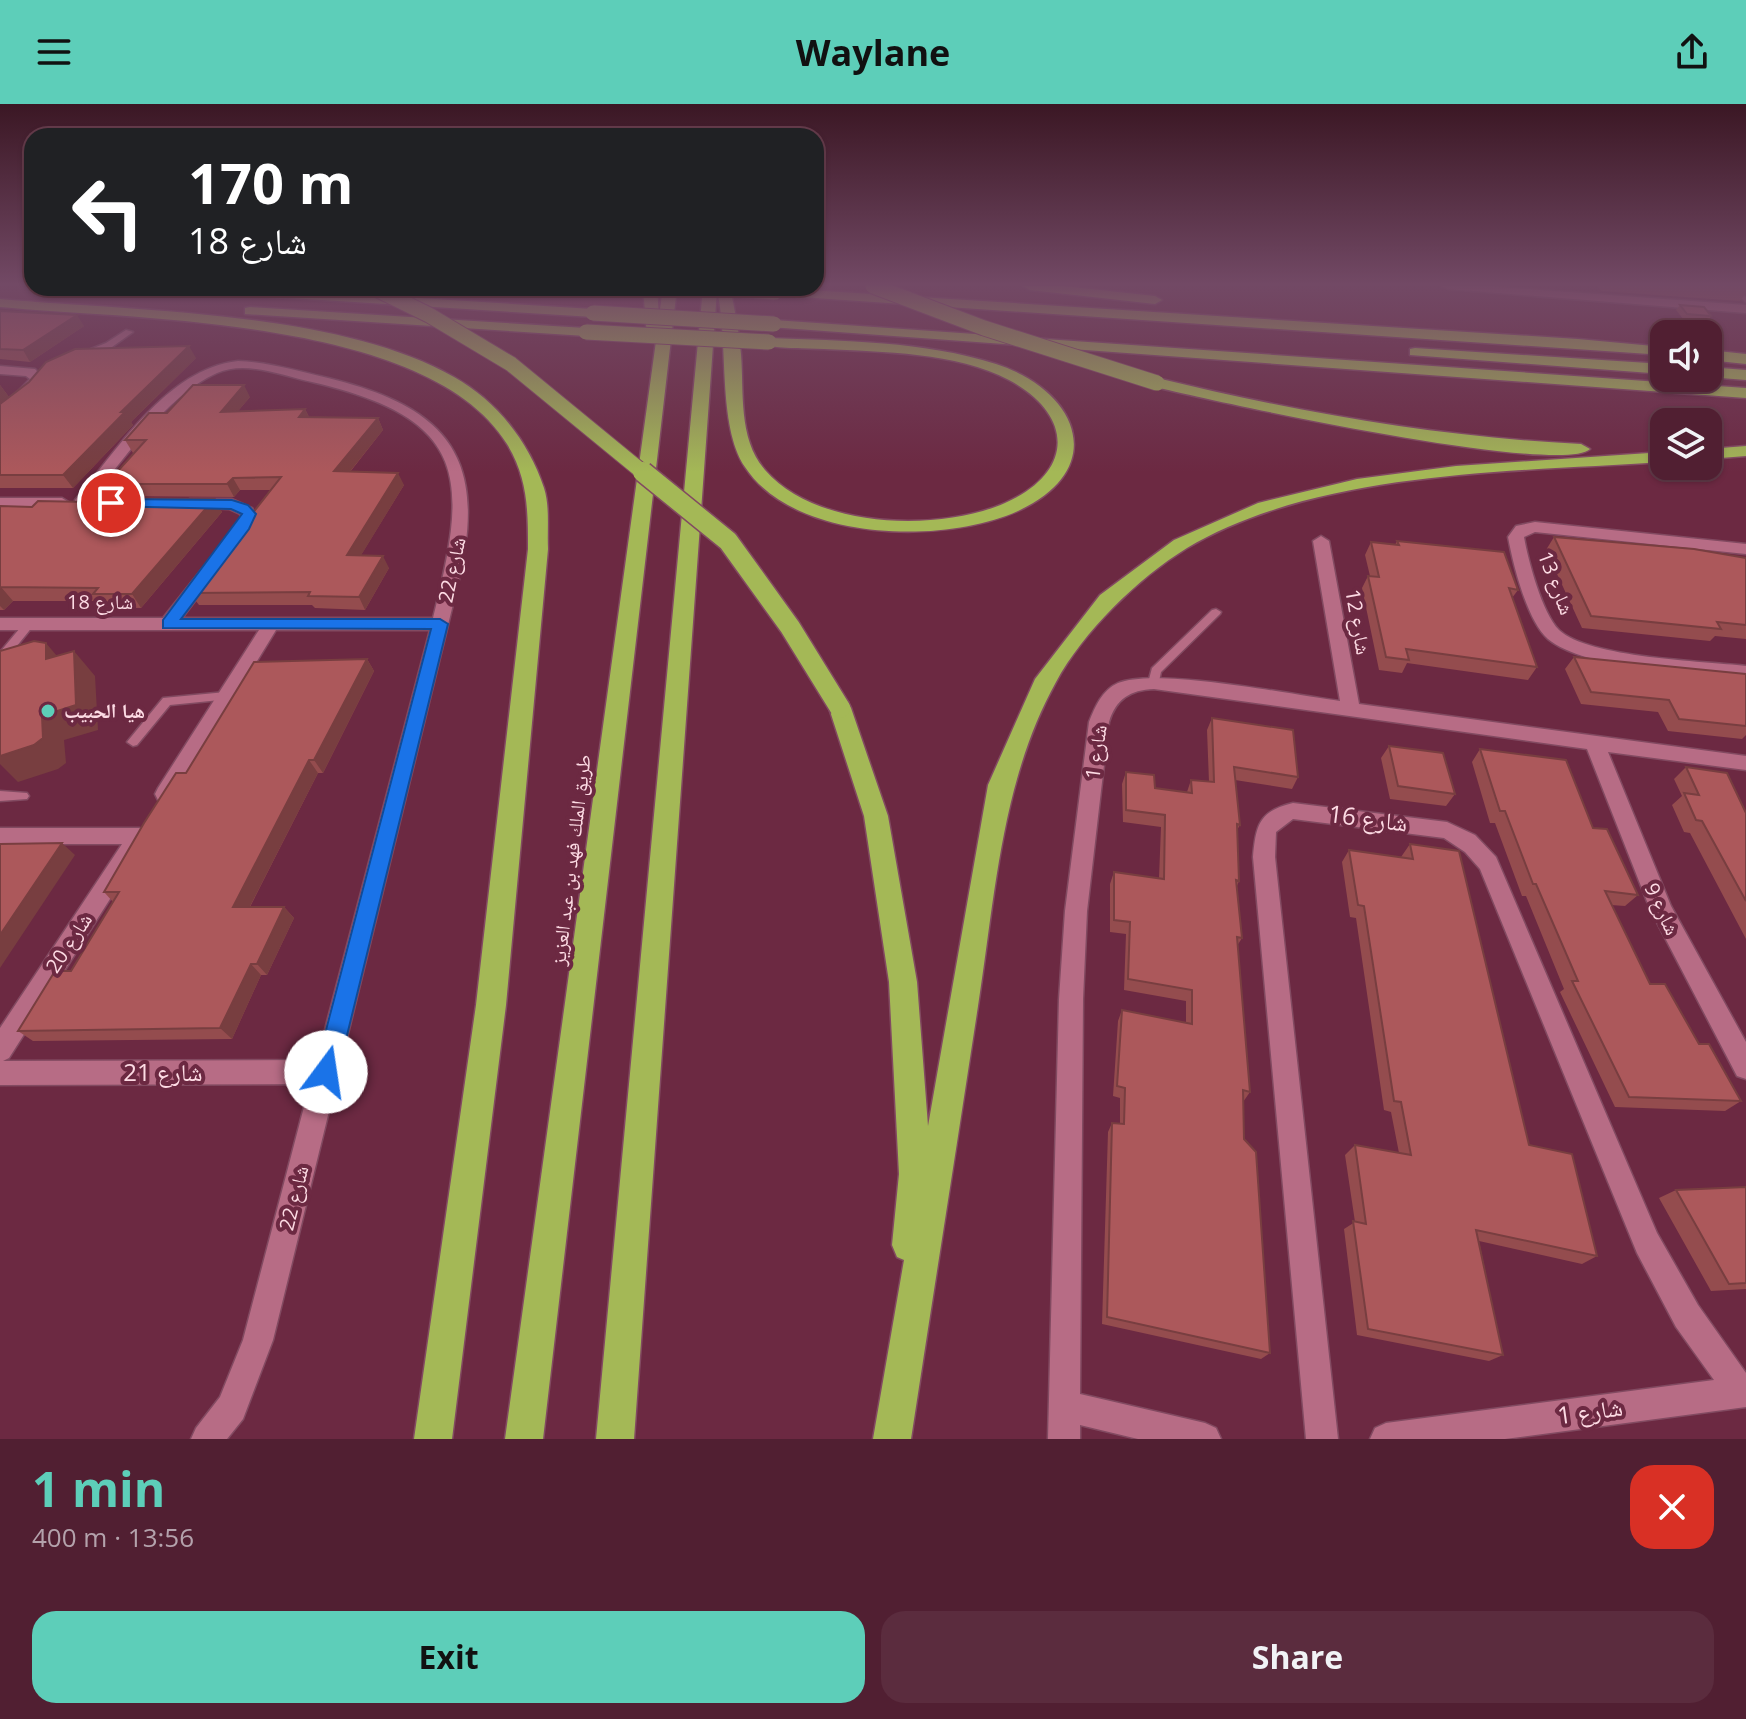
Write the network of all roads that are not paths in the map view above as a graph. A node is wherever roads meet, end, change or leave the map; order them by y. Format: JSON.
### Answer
{"nodes":[{"id":1,"x":100,"y":348,"type":"edge"},
{"id":2,"x":372,"y":348,"type":"edge"},
{"id":3,"x":485,"y":348,"type":"edge"},
{"id":4,"x":657,"y":348,"type":"edge"},
{"id":5,"x":666,"y":348,"type":"edge"},
{"id":6,"x":687,"y":348,"type":"edge"},
{"id":7,"x":733,"y":348,"type":"edge"},
{"id":8,"x":862,"y":348,"type":"edge"},
{"id":9,"x":893,"y":348,"type":"edge"},
{"id":10,"x":1048,"y":348,"type":"edge"},
{"id":11,"x":1126,"y":348,"type":"edge"},
{"id":12,"x":1393,"y":351,"type":"dead end"},
{"id":13,"x":1722,"y":356,"type":"edge"},
{"id":14,"x":75,"y":357,"type":"edge"},
{"id":15,"x":1746,"y":359,"type":"edge"},
{"id":16,"x":660,"y":361,"type":"junction"},
{"id":17,"x":1325,"y":362,"type":"junction"},
{"id":18,"x":1650,"y":368,"type":"edge"},
{"id":19,"x":0,"y":370,"type":"edge"},
{"id":20,"x":1722,"y":373,"type":"edge"},
{"id":21,"x":1746,"y":375,"type":"edge"},
{"id":22,"x":1746,"y":393,"type":"edge"},
{"id":23,"x":0,"y":417,"type":"edge"},
{"id":24,"x":1746,"y":451,"type":"edge"},
{"id":25,"x":1722,"y":452,"type":"edge"},
{"id":26,"x":1650,"y":453,"type":"edge"},
{"id":27,"x":1650,"y":455,"type":"edge"},
{"id":28,"x":0,"y":503,"type":"edge"},
{"id":29,"x":171,"y":504,"type":"edge"},
{"id":30,"x":1321,"y":541,"type":"dead end"},
{"id":31,"x":1746,"y":549,"type":"edge"},
{"id":32,"x":1216,"y":612,"type":"dead end"},
{"id":33,"x":0,"y":624,"type":"edge"},
{"id":34,"x":29,"y":624,"type":"junction"},
{"id":35,"x":168,"y":624,"type":"junction"},
{"id":36,"x":271,"y":624,"type":"junction"},
{"id":37,"x":440,"y":624,"type":"junction"},
{"id":38,"x":0,"y":659,"type":"edge"},
{"id":39,"x":1746,"y":672,"type":"edge"},
{"id":40,"x":1154,"y":683,"type":"junction"},
{"id":41,"x":226,"y":696,"type":"junction"},
{"id":42,"x":1351,"y":710,"type":"junction"},
{"id":43,"x":133,"y":742,"type":"dead end"},
{"id":44,"x":1595,"y":744,"type":"junction"},
{"id":45,"x":1746,"y":763,"type":"edge"},
{"id":46,"x":0,"y":796,"type":"edge"},
{"id":47,"x":23,"y":796,"type":"dead end"},
{"id":48,"x":147,"y":823,"type":"junction"},
{"id":49,"x":0,"y":836,"type":"edge"},
{"id":50,"x":0,"y":1050,"type":"edge"},
{"id":51,"x":1746,"y":1067,"type":"edge"},
{"id":52,"x":326,"y":1072,"type":"junction"},
{"id":53,"x":0,"y":1073,"type":"edge"},
{"id":54,"x":1743,"y":1392,"type":"edge"},
{"id":55,"x":1065,"y":1406,"type":"junction"},
{"id":56,"x":894,"y":1423,"type":"edge"},
{"id":57,"x":207,"y":1439,"type":"edge"},
{"id":58,"x":433,"y":1439,"type":"edge"},
{"id":59,"x":524,"y":1439,"type":"edge"},
{"id":60,"x":615,"y":1439,"type":"edge"},
{"id":61,"x":1064,"y":1439,"type":"edge"},
{"id":62,"x":1205,"y":1439,"type":"edge"},
{"id":63,"x":1322,"y":1439,"type":"edge"},
{"id":64,"x":1386,"y":1439,"type":"edge"}],
"edges":[{"from":1,"to":14,"type":"lane"},
{"from":2,"to":58,"type":"highway"},
{"from":3,"to":56,"type":"highway","bridge":true},
{"from":4,"to":16,"type":"highway"},
{"from":5,"to":16,"type":"highway","name":"طريق الملك فهد بن عبد العزيز"},
{"from":6,"to":60,"type":"highway"},
{"from":7,"to":8,"type":"highway"},
{"from":9,"to":17,"type":"highway"},
{"from":10,"to":26,"type":"highway","bridge":true},
{"from":11,"to":17,"type":"highway","bridge":true},
{"from":12,"to":18,"type":"highway"},
{"from":13,"to":15,"type":"highway"},
{"from":16,"to":59,"type":"highway","name":"طريق الملك فهد بن عبد العزيز"},
{"from":17,"to":22,"type":"highway"},
{"from":19,"to":23,"type":"street"},
{"from":20,"to":21,"type":"highway"},
{"from":24,"to":25,"type":"highway"},
{"from":27,"to":56,"type":"highway"},
{"from":28,"to":37,"type":"street","name":"شارع 22"},
{"from":29,"to":35,"type":"street"},
{"from":30,"to":42,"type":"street","name":"شارع 12"},
{"from":31,"to":39,"type":"street","name":"شارع 13"},
{"from":32,"to":40,"type":"lane"},
{"from":33,"to":34,"type":"street","name":"شارع 18"},
{"from":34,"to":35,"type":"street","name":"شارع 18"},
{"from":34,"to":38,"type":"lane"},
{"from":35,"to":36,"type":"street","name":"شارع 18"},
{"from":36,"to":37,"type":"street","name":"شارع 18"},
{"from":36,"to":41,"type":"street","name":"شارع 20"},
{"from":37,"to":52,"type":"street","name":"شارع 22"},
{"from":40,"to":42,"type":"street","name":"شارع 1"},
{"from":40,"to":55,"type":"street","name":"شارع 1"},
{"from":41,"to":43,"type":"lane"},
{"from":41,"to":48,"type":"street","name":"شارع 20"},
{"from":42,"to":44,"type":"street","name":"شارع 1"},
{"from":44,"to":45,"type":"street","name":"شارع 1"},
{"from":44,"to":51,"type":"street","name":"شارع 9"},
{"from":46,"to":47,"type":"lane"},
{"from":48,"to":49,"type":"street"},
{"from":48,"to":50,"type":"street","name":"شارع 20"},
{"from":52,"to":53,"type":"street","name":"شارع 21"},
{"from":52,"to":57,"type":"street","name":"شارع 22"},
{"from":54,"to":63,"type":"street","name":"شارع 16"},
{"from":54,"to":64,"type":"street","name":"شارع 1"},
{"from":55,"to":61,"type":"street","name":"شارع 1"},
{"from":55,"to":62,"type":"street"}]}
